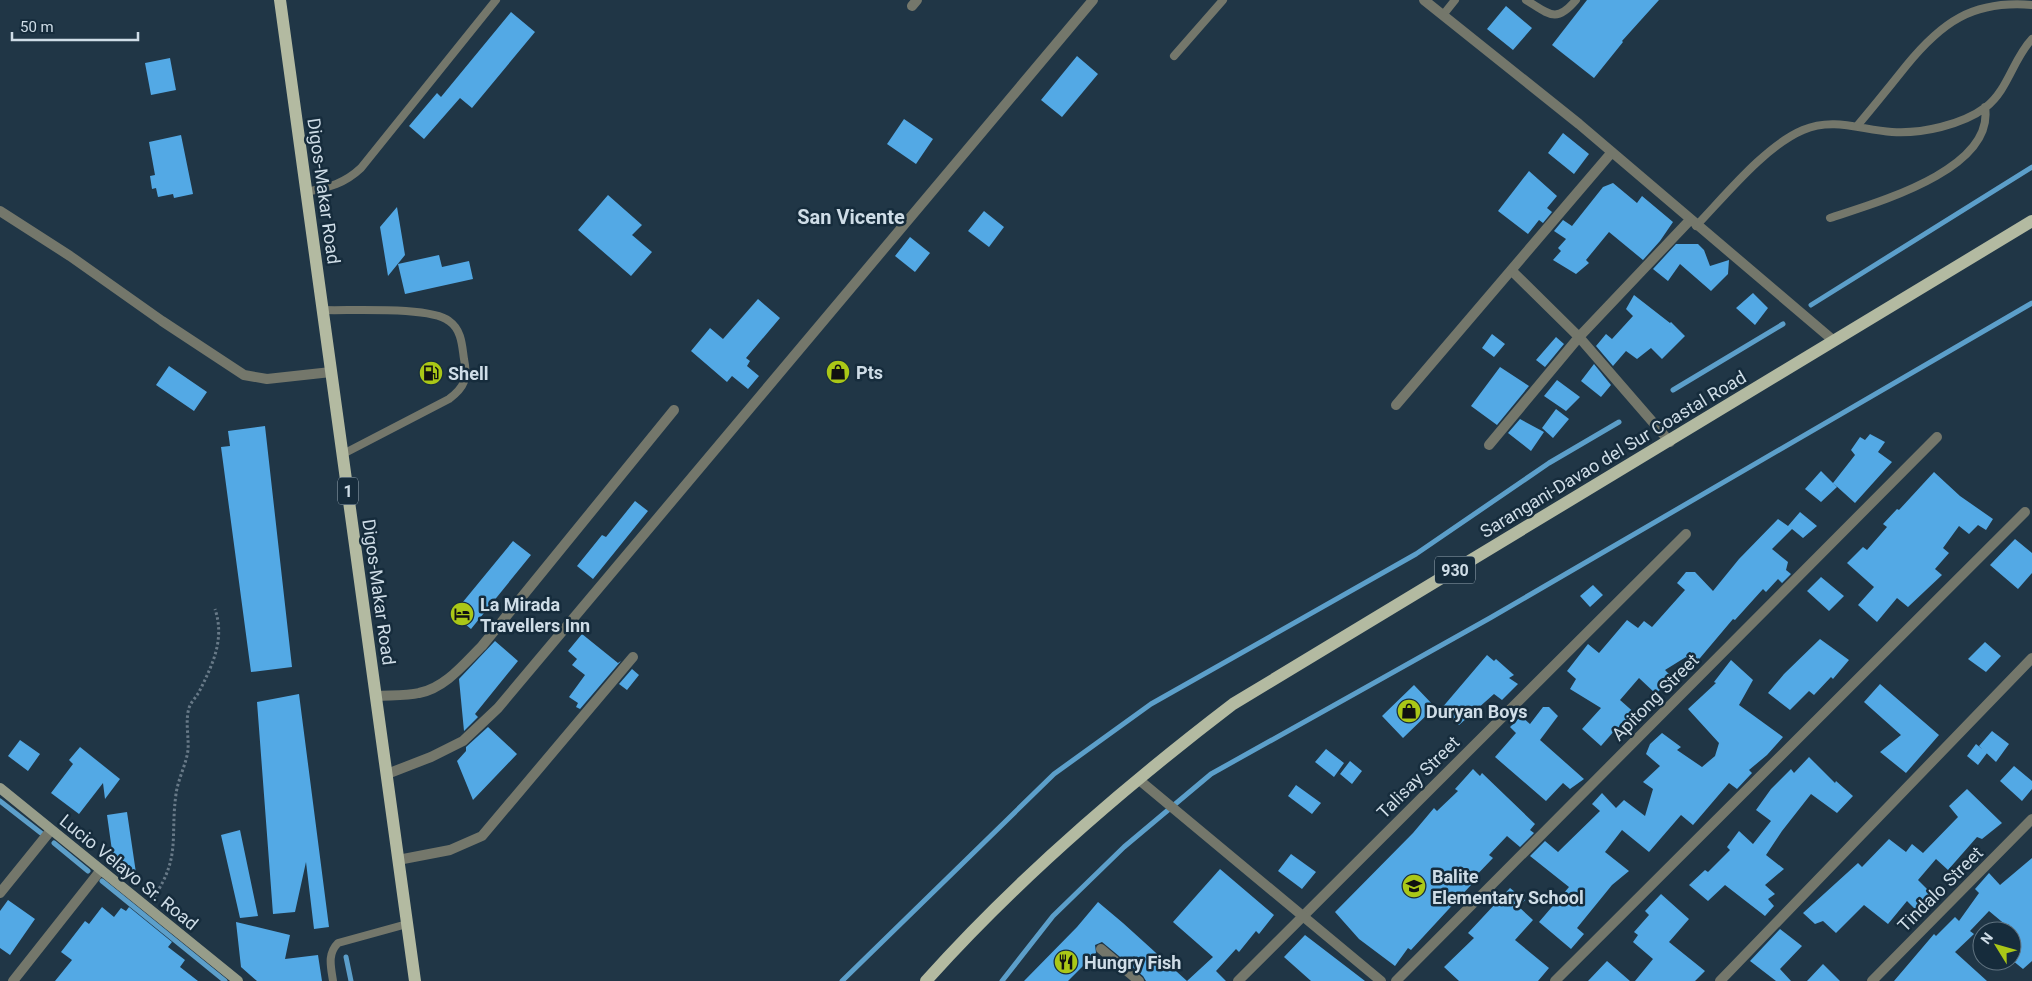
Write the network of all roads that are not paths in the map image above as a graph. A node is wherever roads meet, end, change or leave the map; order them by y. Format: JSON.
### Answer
{"nodes":[{"id":1,"x":280,"y":0,"type":"edge"},
{"id":2,"x":496,"y":0,"type":"edge"},
{"id":3,"x":1093,"y":0,"type":"edge"},
{"id":4,"x":1223,"y":0,"type":"edge"},
{"id":5,"x":1424,"y":0,"type":"edge"},
{"id":6,"x":1455,"y":0,"type":"edge"},
{"id":7,"x":1526,"y":0,"type":"edge"},
{"id":8,"x":1576,"y":0,"type":"edge"},
{"id":9,"x":2032,"y":4,"type":"edge"},
{"id":10,"x":1442,"y":15,"type":"junction"},
{"id":11,"x":2032,"y":39,"type":"edge"},
{"id":12,"x":1174,"y":56,"type":"dead end"},
{"id":13,"x":1985,"y":107,"type":"junction"},
{"id":14,"x":1857,"y":126,"type":"junction"},
{"id":15,"x":1612,"y":152,"type":"junction"},
{"id":16,"x":306,"y":192,"type":"junction"},
{"id":17,"x":0,"y":211,"type":"edge"},
{"id":18,"x":1830,"y":218,"type":"dead end"},
{"id":19,"x":2032,"y":221,"type":"edge"},
{"id":20,"x":1693,"y":223,"type":"junction"},
{"id":21,"x":1512,"y":270,"type":"junction"},
{"id":22,"x":323,"y":310,"type":"junction"},
{"id":23,"x":1579,"y":337,"type":"junction"},
{"id":24,"x":1834,"y":341,"type":"junction"},
{"id":25,"x":332,"y":372,"type":"junction"},
{"id":26,"x":1396,"y":405,"type":"dead end"},
{"id":27,"x":674,"y":410,"type":"dead end"},
{"id":28,"x":1937,"y":437,"type":"dead end"},
{"id":29,"x":1670,"y":442,"type":"junction"},
{"id":30,"x":1490,"y":446,"type":"dead end"},
{"id":31,"x":343,"y":454,"type":"junction"},
{"id":32,"x":2025,"y":512,"type":"dead end"},
{"id":33,"x":1686,"y":534,"type":"dead end"},
{"id":34,"x":633,"y":657,"type":"dead end"},
{"id":35,"x":2032,"y":658,"type":"edge"},
{"id":36,"x":376,"y":696,"type":"junction"},
{"id":37,"x":387,"y":774,"type":"junction"},
{"id":38,"x":1138,"y":778,"type":"junction"},
{"id":39,"x":0,"y":788,"type":"edge"},
{"id":40,"x":2032,"y":819,"type":"edge"},
{"id":41,"x":52,"y":830,"type":"junction"},
{"id":42,"x":398,"y":860,"type":"junction"},
{"id":43,"x":100,"y":870,"type":"junction"},
{"id":44,"x":0,"y":893,"type":"edge"},
{"id":45,"x":1303,"y":915,"type":"junction"},
{"id":46,"x":407,"y":924,"type":"junction"},
{"id":47,"x":1101,"y":949,"type":"dead end"},
{"id":48,"x":13,"y":981,"type":"edge"},
{"id":49,"x":238,"y":981,"type":"edge"},
{"id":50,"x":334,"y":981,"type":"edge"},
{"id":51,"x":415,"y":981,"type":"edge"},
{"id":52,"x":926,"y":981,"type":"edge"},
{"id":53,"x":1139,"y":981,"type":"edge"},
{"id":54,"x":1238,"y":981,"type":"edge"},
{"id":55,"x":1381,"y":981,"type":"edge"},
{"id":56,"x":1396,"y":981,"type":"edge"},
{"id":57,"x":1555,"y":981,"type":"edge"},
{"id":58,"x":1720,"y":981,"type":"edge"},
{"id":59,"x":1872,"y":981,"type":"edge"}],
"edges":[{"from":1,"to":16,"type":"main road","name":"Digos-Makar Road","number":"1"},
{"from":2,"to":16,"type":"lane"},
{"from":3,"to":37,"type":"street"},
{"from":4,"to":12,"type":"lane"},
{"from":5,"to":10,"type":"street"},
{"from":6,"to":10,"type":"lane"},
{"from":7,"to":8,"type":"lane"},
{"from":9,"to":14,"type":"lane"},
{"from":10,"to":15,"type":"street"},
{"from":11,"to":13,"type":"lane"},
{"from":13,"to":14,"type":"lane"},
{"from":13,"to":18,"type":"lane"},
{"from":14,"to":20,"type":"lane"},
{"from":15,"to":20,"type":"street"},
{"from":15,"to":21,"type":"street"},
{"from":16,"to":22,"type":"main road","name":"Digos-Makar Road","number":"1"},
{"from":17,"to":25,"type":"street"},
{"from":19,"to":24,"type":"main road","name":"Sarangani-Davao del Sur Coastal Road","number":"930"},
{"from":20,"to":23,"type":"street"},
{"from":20,"to":24,"type":"street"},
{"from":21,"to":23,"type":"street"},
{"from":21,"to":26,"type":"street"},
{"from":22,"to":25,"type":"main road","name":"Digos-Makar Road","number":"1"},
{"from":22,"to":31,"type":"lane"},
{"from":23,"to":29,"type":"street"},
{"from":23,"to":30,"type":"street"},
{"from":24,"to":29,"type":"main road","name":"Sarangani-Davao del Sur Coastal Road","number":"930"},
{"from":25,"to":31,"type":"main road","name":"Digos-Makar Road","number":"1"},
{"from":27,"to":36,"type":"street"},
{"from":28,"to":56,"type":"street","name":"Apitong Street"},
{"from":29,"to":38,"type":"main road","name":"Sarangani-Davao del Sur Coastal Road","number":"930"},
{"from":31,"to":36,"type":"main road","name":"Digos-Makar Road","number":"1"},
{"from":32,"to":57,"type":"street"},
{"from":33,"to":45,"type":"street","name":"Talisay Street"},
{"from":34,"to":42,"type":"street"},
{"from":35,"to":58,"type":"street"},
{"from":36,"to":37,"type":"main road","name":"Digos-Makar Road","number":"1"},
{"from":37,"to":42,"type":"main road","name":"Digos-Makar Road","number":"1"},
{"from":38,"to":45,"type":"street"},
{"from":38,"to":52,"type":"main road","name":"Sarangani-Davao del Sur Coastal Road","number":"930"},
{"from":39,"to":41,"type":"main road","name":"Lucio Velayo Sr. Road"},
{"from":40,"to":59,"type":"street","name":"Tindalo Street"},
{"from":41,"to":43,"type":"main road","name":"Lucio Velayo Sr. Road"},
{"from":41,"to":44,"type":"street"},
{"from":42,"to":46,"type":"main road","name":"Digos-Makar Road","number":"1"},
{"from":43,"to":48,"type":"street"},
{"from":43,"to":49,"type":"main road","name":"Lucio Velayo Sr. Road"},
{"from":45,"to":54,"type":"street","name":"Talisay Street"},
{"from":45,"to":55,"type":"street"},
{"from":46,"to":50,"type":"lane"},
{"from":46,"to":51,"type":"main road","name":"Digos-Makar Road","number":"1"},
{"from":47,"to":53,"type":"street"}]}
